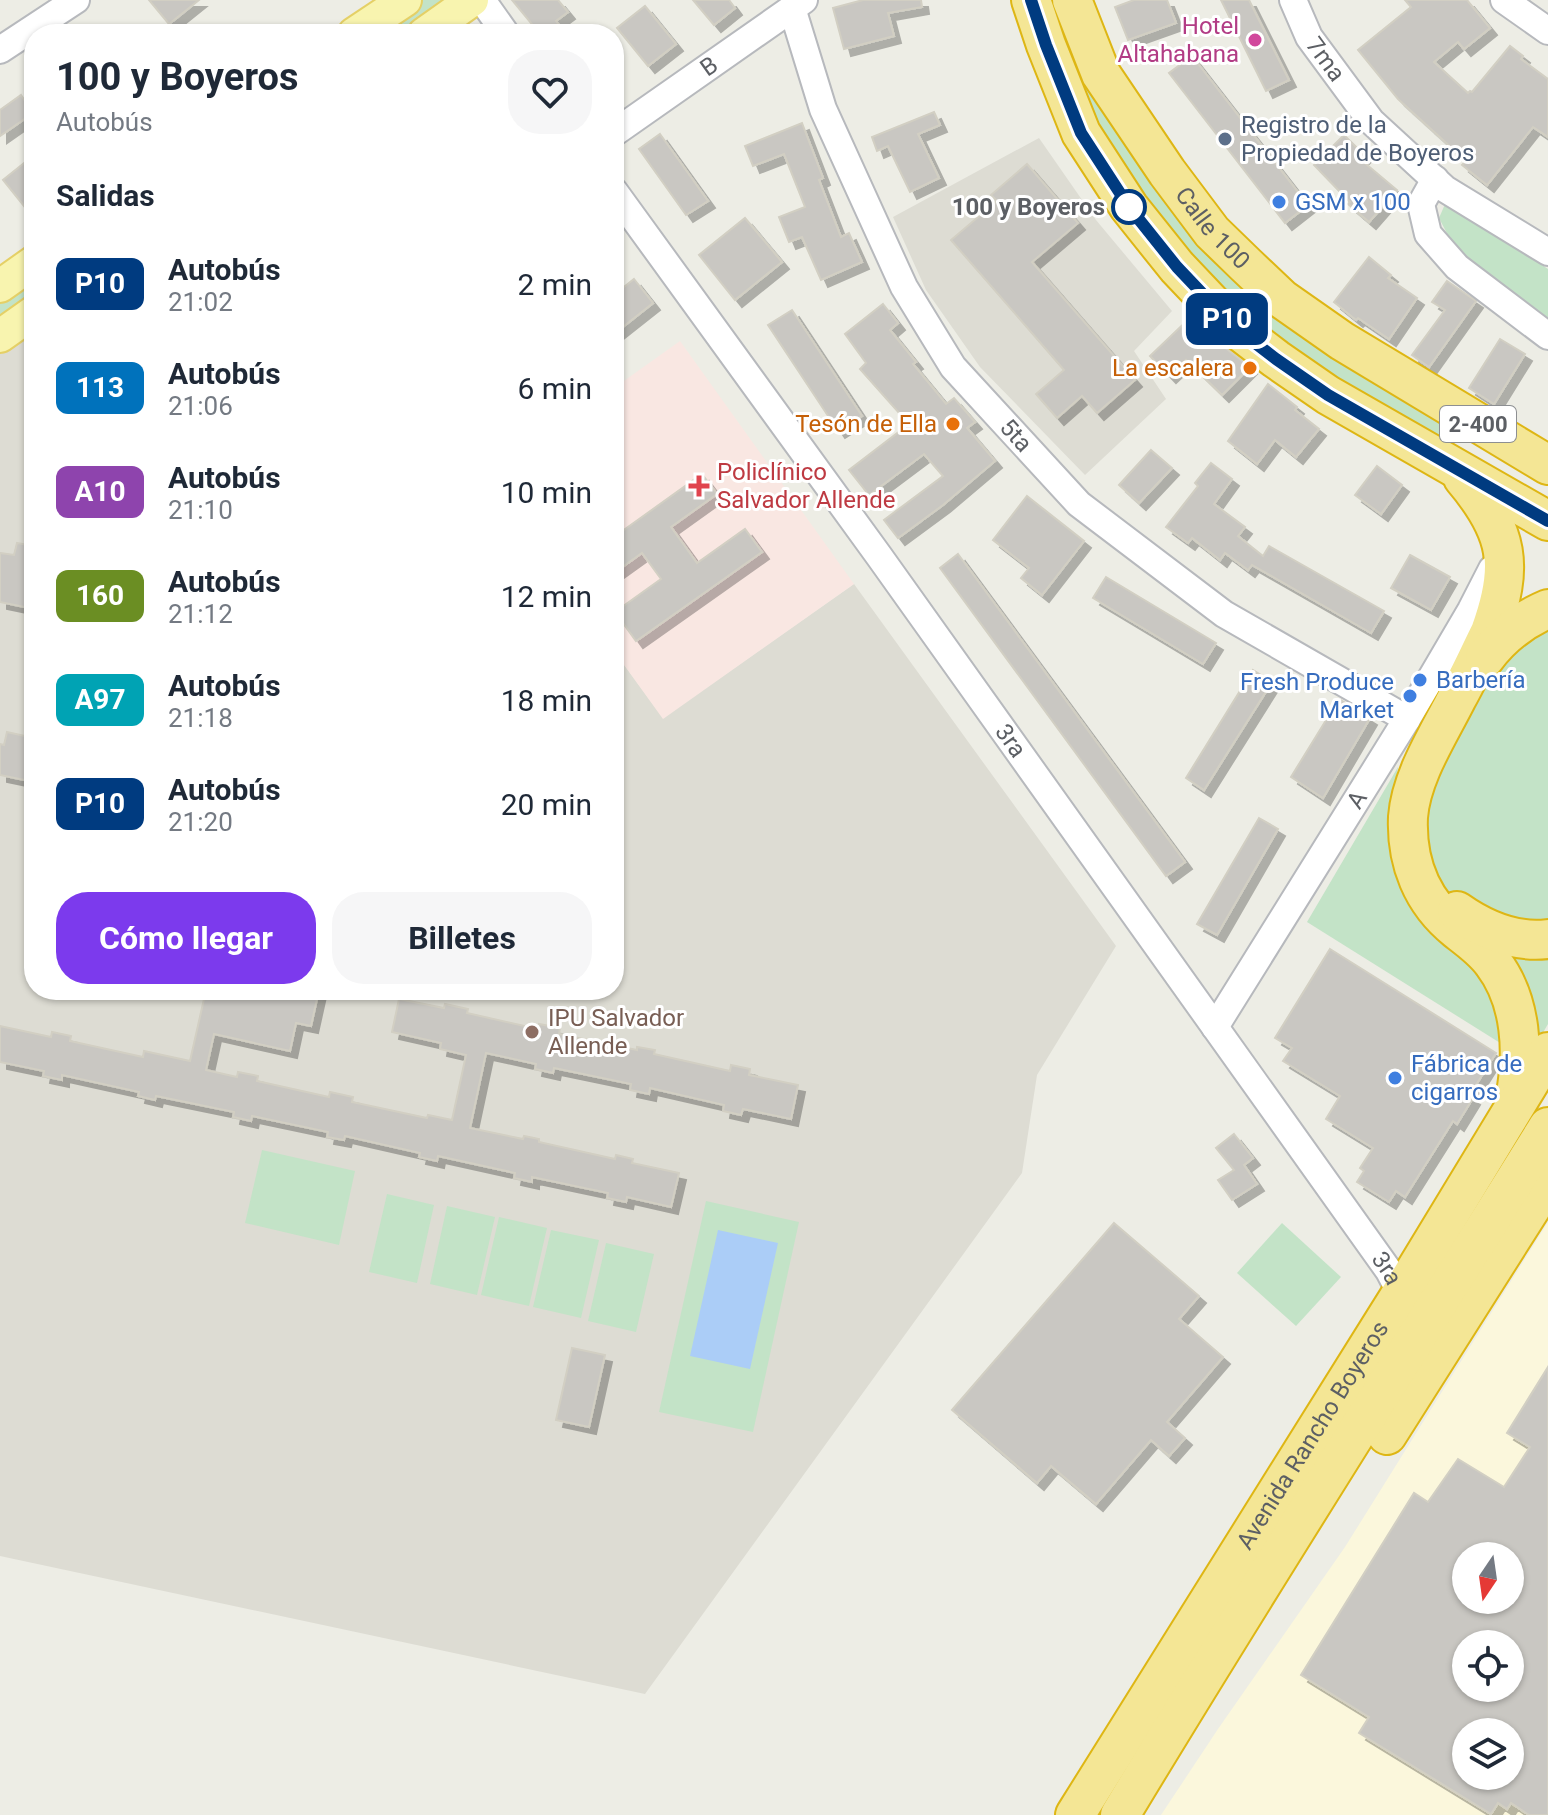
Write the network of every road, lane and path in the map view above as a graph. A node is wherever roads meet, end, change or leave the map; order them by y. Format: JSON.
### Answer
{"nodes":[{"id":1,"x":405,"y":0,"type":"edge"},
{"id":2,"x":472,"y":0,"type":"edge"},
{"id":3,"x":482,"y":0,"type":"edge"},
{"id":4,"x":1031,"y":0,"type":"edge"},
{"id":5,"x":1072,"y":0,"type":"edge"},
{"id":6,"x":1293,"y":0,"type":"edge"},
{"id":7,"x":1504,"y":0,"type":"edge"},
{"id":8,"x":74,"y":1,"type":"edge"},
{"id":9,"x":798,"y":4,"type":"edge"},
{"id":10,"x":39,"y":24,"type":"edge"},
{"id":11,"x":369,"y":24,"type":"edge"},
{"id":12,"x":438,"y":24,"type":"edge"},
{"id":13,"x":499,"y":24,"type":"edge"},
{"id":14,"x":1548,"y":31,"type":"edge"},
{"id":15,"x":24,"y":34,"type":"edge"},
{"id":16,"x":0,"y":50,"type":"edge"},
{"id":17,"x":624,"y":126,"type":"edge"},
{"id":18,"x":1435,"y":179,"type":"junction"},
{"id":19,"x":624,"y":205,"type":"edge"},
{"id":20,"x":1548,"y":252,"type":"edge"},
{"id":21,"x":24,"y":269,"type":"edge"},
{"id":22,"x":0,"y":286,"type":"edge"},
{"id":23,"x":24,"y":319,"type":"edge"},
{"id":24,"x":0,"y":336,"type":"edge"},
{"id":25,"x":1548,"y":336,"type":"edge"},
{"id":26,"x":1450,"y":464,"type":"junction"},
{"id":27,"x":1548,"y":465,"type":"edge"},
{"id":28,"x":1548,"y":521,"type":"edge"},
{"id":29,"x":1492,"y":569,"type":"dead end"},
{"id":30,"x":1548,"y":609,"type":"edge"},
{"id":31,"x":1464,"y":686,"type":"junction"},
{"id":32,"x":1407,"y":719,"type":"junction"},
{"id":33,"x":1412,"y":860,"type":"junction"},
{"id":34,"x":1548,"y":939,"type":"edge"},
{"id":35,"x":1215,"y":1027,"type":"junction"},
{"id":36,"x":1548,"y":1052,"type":"edge"},
{"id":37,"x":1513,"y":1107,"type":"junction"},
{"id":38,"x":1548,"y":1127,"type":"edge"},
{"id":39,"x":1548,"y":1181,"type":"edge"},
{"id":40,"x":1401,"y":1294,"type":"junction"},
{"id":41,"x":1218,"y":1652,"type":"junction"},
{"id":42,"x":1075,"y":1815,"type":"edge"},
{"id":43,"x":1120,"y":1815,"type":"edge"}],
"edges":[{"from":1,"to":11,"type":"main road"},
{"from":2,"to":12,"type":"main road"},
{"from":3,"to":13,"type":"street"},
{"from":4,"to":26,"type":"highway","number":"2-400"},
{"from":5,"to":27,"type":"highway","name":"Calle 100","number":"2-400"},
{"from":6,"to":18,"type":"street","name":"7ma"},
{"from":7,"to":14,"type":"street"},
{"from":8,"to":10,"type":"street"},
{"from":9,"to":17,"type":"street","name":"B"},
{"from":9,"to":32,"type":"street","name":"5ta"},
{"from":15,"to":16,"type":"street"},
{"from":18,"to":20,"type":"street","name":"7ma"},
{"from":18,"to":25,"type":"street"},
{"from":19,"to":35,"type":"street","name":"3ra"},
{"from":21,"to":22,"type":"main road"},
{"from":23,"to":24,"type":"main road"},
{"from":26,"to":28,"type":"highway","number":"2-400"},
{"from":26,"to":31,"type":"highway"},
{"from":29,"to":32,"type":"street","name":"A"},
{"from":30,"to":31,"type":"highway"},
{"from":31,"to":33,"type":"highway"},
{"from":32,"to":35,"type":"street","name":"A"},
{"from":33,"to":34,"type":"highway"},
{"from":33,"to":37,"type":"highway"},
{"from":35,"to":40,"type":"street","name":"3ra"},
{"from":36,"to":37,"type":"highway","name":"Avenida Rancho Boyeros"},
{"from":37,"to":40,"type":"highway","name":"Avenida Rancho Boyeros"},
{"from":38,"to":41,"type":"highway","name":"Avenida Rancho Boyeros"},
{"from":39,"to":41,"type":"highway"},
{"from":40,"to":42,"type":"highway","name":"Avenida Rancho Boyeros"},
{"from":41,"to":43,"type":"highway","name":"Avenida Rancho Boyeros"}]}
